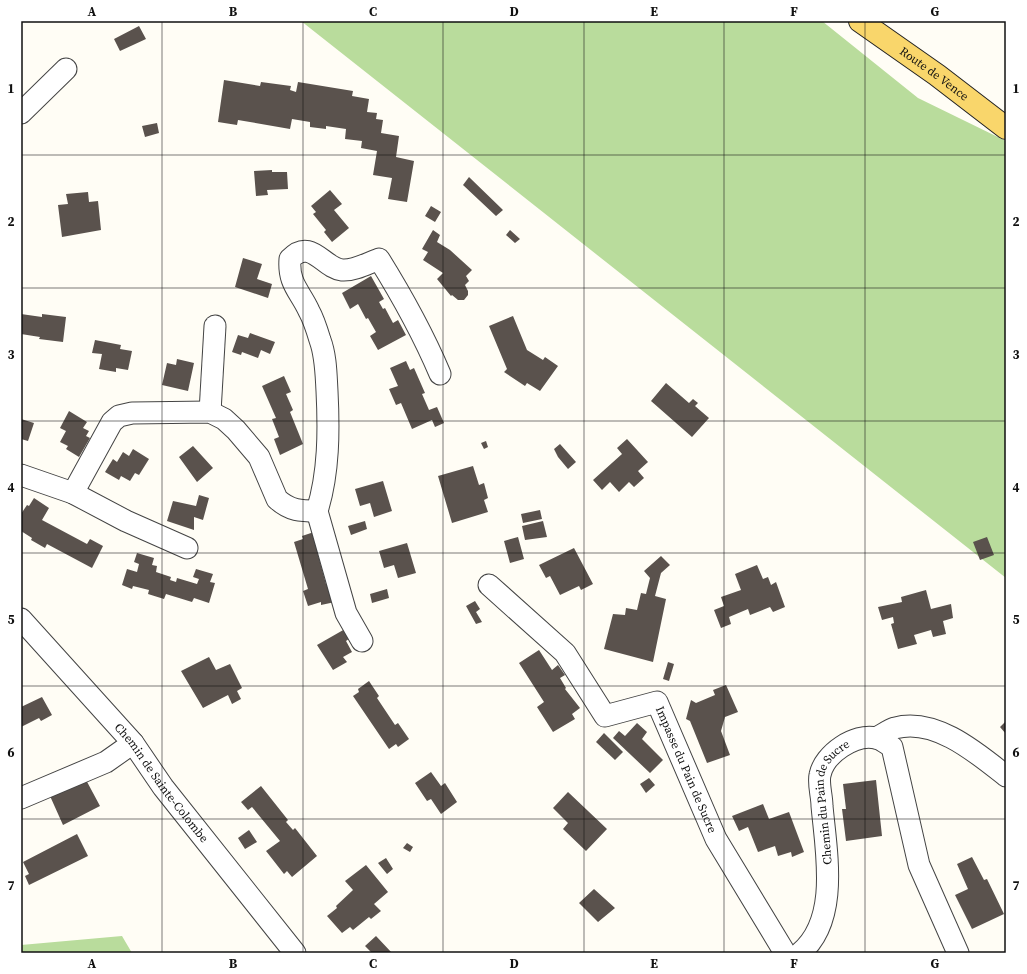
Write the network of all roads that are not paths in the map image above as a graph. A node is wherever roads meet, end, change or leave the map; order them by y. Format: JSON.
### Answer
{"nodes":[{"id":1,"x":860,"y":21,"type":"edge"},
{"id":2,"x":66,"y":69,"type":"dead end"},
{"id":3,"x":21,"y":112,"type":"edge"},
{"id":4,"x":1006,"y":128,"type":"edge"},
{"id":5,"x":215,"y":326,"type":"dead end"},
{"id":6,"x":440,"y":374,"type":"dead end"},
{"id":7,"x":210,"y":412,"type":"junction"},
{"id":8,"x":21,"y":475,"type":"edge"},
{"id":9,"x":73,"y":493,"type":"junction"},
{"id":10,"x":317,"y":511,"type":"junction"},
{"id":11,"x":187,"y":548,"type":"dead end"},
{"id":12,"x":489,"y":585,"type":"dead end"},
{"id":13,"x":21,"y":619,"type":"edge"},
{"id":14,"x":362,"y":641,"type":"dead end"},
{"id":15,"x":876,"y":738,"type":"junction"},
{"id":16,"x":133,"y":743,"type":"junction"},
{"id":17,"x":1006,"y":776,"type":"edge"},
{"id":18,"x":21,"y":798,"type":"edge"},
{"id":19,"x":295,"y":953,"type":"edge"},
{"id":20,"x":785,"y":953,"type":"edge"},
{"id":21,"x":800,"y":953,"type":"edge"},
{"id":22,"x":958,"y":953,"type":"edge"}],
"edges":[{"from":1,"to":4,"type":"main road","name":"Route de Vence"},
{"from":2,"to":3,"type":"street"},
{"from":5,"to":7,"type":"street"},
{"from":6,"to":10,"type":"street"},
{"from":7,"to":9,"type":"street"},
{"from":7,"to":10,"type":"street"},
{"from":8,"to":9,"type":"street"},
{"from":9,"to":11,"type":"street"},
{"from":10,"to":14,"type":"street"},
{"from":12,"to":20,"type":"street","name":"Impasse du Pain de Sucre"},
{"from":13,"to":16,"type":"street","name":"Chemin de Sainte-Colombe"},
{"from":15,"to":17,"type":"street"},
{"from":15,"to":21,"type":"street","name":"Chemin du Pain de Sucre"},
{"from":15,"to":22,"type":"street","name":"Chemin du Pain de Sucre"},
{"from":16,"to":18,"type":"street"},
{"from":16,"to":19,"type":"street","name":"Chemin de Sainte-Colombe"}]}
